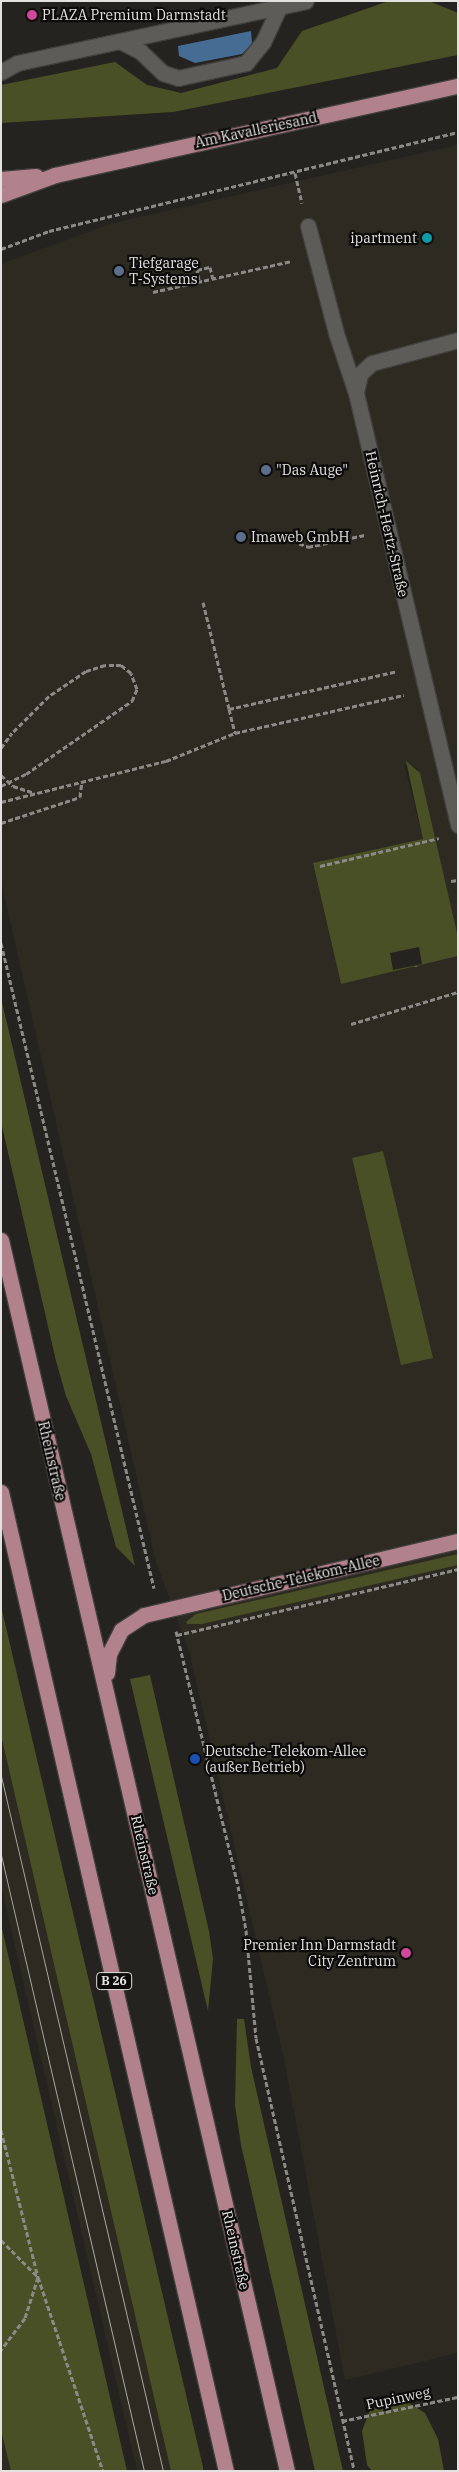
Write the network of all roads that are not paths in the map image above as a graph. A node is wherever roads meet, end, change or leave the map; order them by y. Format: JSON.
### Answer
{"nodes":[{"id":1,"x":305,"y":1,"type":"edge"},
{"id":2,"x":280,"y":6,"type":"junction"},
{"id":3,"x":120,"y":41,"type":"junction"},
{"id":4,"x":1,"y":72,"type":"edge"},
{"id":5,"x":458,"y":86,"type":"edge"},
{"id":6,"x":55,"y":175,"type":"junction"},
{"id":7,"x":1,"y":179,"type":"edge"},
{"id":8,"x":1,"y":195,"type":"edge"},
{"id":9,"x":308,"y":226,"type":"road end"},
{"id":10,"x":458,"y":340,"type":"edge"},
{"id":11,"x":356,"y":393,"type":"junction"},
{"id":12,"x":458,"y":825,"type":"edge"},
{"id":13,"x":1,"y":1240,"type":"edge"},
{"id":14,"x":1,"y":1492,"type":"edge"},
{"id":15,"x":458,"y":1541,"type":"edge"},
{"id":16,"x":107,"y":1691,"type":"junction"},
{"id":17,"x":226,"y":2471,"type":"edge"},
{"id":18,"x":287,"y":2471,"type":"edge"}],
"edges":[{"from":1,"to":2,"type":"street"},
{"from":2,"to":3,"type":"street"},
{"from":2,"to":3,"type":"street"},
{"from":3,"to":4,"type":"street"},
{"from":5,"to":6,"type":"main road","name":"Am Kavalleriesand"},
{"from":6,"to":7,"type":"main road","name":"Am Kavalleriesand"},
{"from":6,"to":8,"type":"main road","name":"Am Kavalleriesand"},
{"from":9,"to":11,"type":"street","name":"Heinrich-Hertz-Straße"},
{"from":10,"to":11,"type":"street"},
{"from":11,"to":12,"type":"street","name":"Heinrich-Hertz-Straße"},
{"from":13,"to":16,"type":"main road","name":"Rheinstraße"},
{"from":14,"to":17,"type":"main road","number":"B 26"},
{"from":15,"to":16,"type":"main road","name":"Deutsche-Telekom-Allee"},
{"from":16,"to":18,"type":"main road","name":"Rheinstraße"}]}
